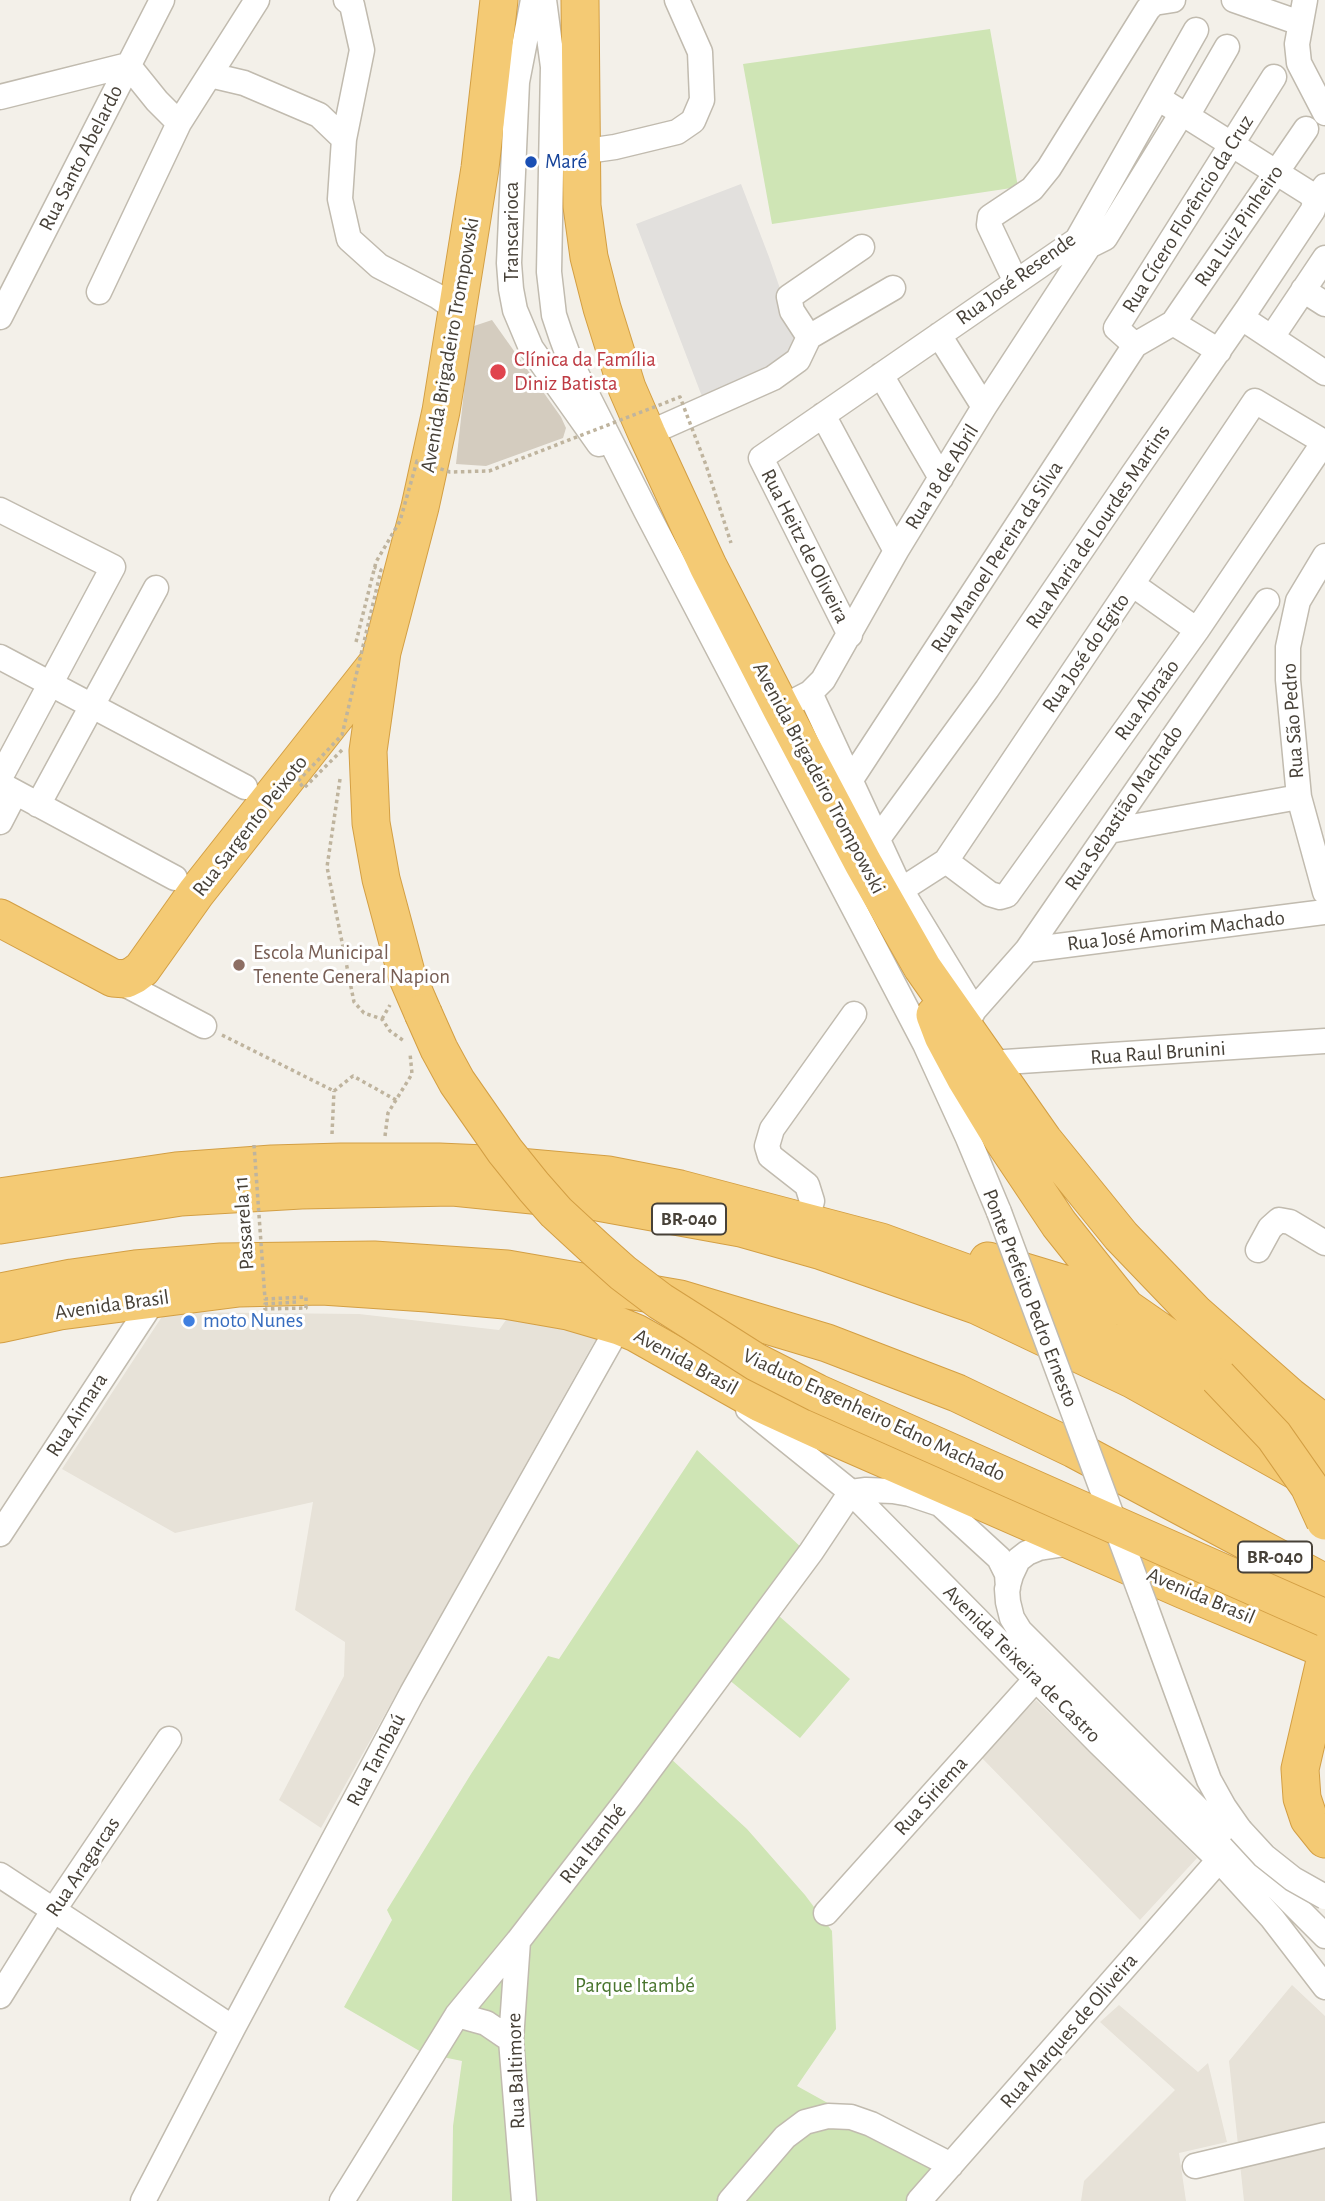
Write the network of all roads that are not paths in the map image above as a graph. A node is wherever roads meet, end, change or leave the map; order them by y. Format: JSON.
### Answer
{"nodes":[{"id":1,"x":162,"y":0,"type":"edge"},
{"id":2,"x":257,"y":0,"type":"edge"},
{"id":3,"x":346,"y":0,"type":"edge"},
{"id":4,"x":499,"y":0,"type":"edge"},
{"id":5,"x":522,"y":0,"type":"edge"},
{"id":6,"x":533,"y":0,"type":"edge"},
{"id":7,"x":544,"y":0,"type":"edge"},
{"id":8,"x":568,"y":0,"type":"edge"},
{"id":9,"x":580,"y":0,"type":"edge"},
{"id":10,"x":677,"y":0,"type":"edge"},
{"id":11,"x":1172,"y":0,"type":"edge"},
{"id":12,"x":1234,"y":0,"type":"edge"},
{"id":13,"x":1303,"y":11,"type":"edge"},
{"id":14,"x":1196,"y":30,"type":"dead end"},
{"id":15,"x":1227,"y":47,"type":"dead end"},
{"id":16,"x":128,"y":65,"type":"junction"},
{"id":17,"x":581,"y":74,"type":"junction"},
{"id":18,"x":210,"y":75,"type":"junction"},
{"id":19,"x":1273,"y":77,"type":"dead end"},
{"id":20,"x":0,"y":97,"type":"edge"},
{"id":21,"x":1158,"y":98,"type":"junction"},
{"id":22,"x":1325,"y":113,"type":"edge"},
{"id":23,"x":1184,"y":115,"type":"junction"},
{"id":24,"x":179,"y":123,"type":"junction"},
{"id":25,"x":1306,"y":130,"type":"dead end"},
{"id":26,"x":344,"y":139,"type":"junction"},
{"id":27,"x":1231,"y":144,"type":"junction"},
{"id":28,"x":580,"y":152,"type":"junction"},
{"id":29,"x":1276,"y":172,"type":"junction"},
{"id":30,"x":1320,"y":193,"type":"edge"},
{"id":31,"x":1083,"y":243,"type":"junction"},
{"id":32,"x":862,"y":247,"type":"dead end"},
{"id":33,"x":1325,"y":258,"type":"edge"},
{"id":34,"x":464,"y":271,"type":"junction"},
{"id":35,"x":1016,"y":282,"type":"junction"},
{"id":36,"x":893,"y":288,"type":"dead end"},
{"id":37,"x":1303,"y":290,"type":"junction"},
{"id":38,"x":99,"y":292,"type":"dead end"},
{"id":39,"x":1325,"y":304,"type":"edge"},
{"id":40,"x":457,"y":310,"type":"junction"},
{"id":41,"x":0,"y":317,"type":"edge"},
{"id":42,"x":1242,"y":318,"type":"junction"},
{"id":43,"x":1173,"y":323,"type":"junction"},
{"id":44,"x":939,"y":335,"type":"junction"},
{"id":45,"x":809,"y":337,"type":"junction"},
{"id":46,"x":1272,"y":337,"type":"junction"},
{"id":47,"x":1135,"y":345,"type":"junction"},
{"id":48,"x":1219,"y":351,"type":"junction"},
{"id":49,"x":1325,"y":373,"type":"edge"},
{"id":50,"x":881,"y":375,"type":"junction"},
{"id":51,"x":984,"y":407,"type":"junction"},
{"id":52,"x":823,"y":415,"type":"junction"},
{"id":53,"x":647,"y":434,"type":"junction"},
{"id":54,"x":1324,"y":442,"type":"edge"},
{"id":55,"x":761,"y":458,"type":"joint"},
{"id":56,"x":941,"y":478,"type":"junction"},
{"id":57,"x":0,"y":510,"type":"edge"},
{"id":58,"x":646,"y":511,"type":"junction"},
{"id":59,"x":896,"y":551,"type":"junction"},
{"id":60,"x":1325,"y":556,"type":"edge"},
{"id":61,"x":1132,"y":584,"type":"junction"},
{"id":62,"x":156,"y":588,"type":"dead end"},
{"id":63,"x":1267,"y":601,"type":"dead end"},
{"id":64,"x":1197,"y":630,"type":"junction"},
{"id":65,"x":850,"y":635,"type":"junction"},
{"id":66,"x":368,"y":650,"type":"junction"},
{"id":67,"x":0,"y":657,"type":"edge"},
{"id":68,"x":51,"y":684,"type":"junction"},
{"id":69,"x":795,"y":701,"type":"junction"},
{"id":70,"x":92,"y":706,"type":"junction"},
{"id":71,"x":785,"y":780,"type":"joint"},
{"id":72,"x":5,"y":785,"type":"edge"},
{"id":73,"x":244,"y":787,"type":"dead end"},
{"id":74,"x":841,"y":793,"type":"junction"},
{"id":75,"x":1299,"y":797,"type":"junction"},
{"id":76,"x":38,"y":805,"type":"junction"},
{"id":77,"x":0,"y":822,"type":"edge"},
{"id":78,"x":1109,"y":831,"type":"junction"},
{"id":79,"x":870,"y":852,"type":"junction"},
{"id":80,"x":946,"y":861,"type":"junction"},
{"id":81,"x":175,"y":878,"type":"dead end"},
{"id":82,"x":901,"y":890,"type":"junction"},
{"id":83,"x":1325,"y":891,"type":"edge"},
{"id":84,"x":1325,"y":912,"type":"edge"},
{"id":85,"x":0,"y":918,"type":"edge"},
{"id":86,"x":1027,"y":950,"type":"junction"},
{"id":87,"x":922,"y":967,"type":"junction"},
{"id":88,"x":113,"y":978,"type":"junction"},
{"id":89,"x":423,"y":1013,"type":"joint"},
{"id":90,"x":854,"y":1014,"type":"dead end"},
{"id":91,"x":969,"y":1019,"type":"junction"},
{"id":92,"x":204,"y":1026,"type":"road end"},
{"id":93,"x":1325,"y":1041,"type":"edge"},
{"id":94,"x":990,"y":1063,"type":"junction"},
{"id":95,"x":0,"y":1197,"type":"edge"},
{"id":96,"x":806,"y":1221,"type":"junction"},
{"id":97,"x":0,"y":1225,"type":"edge"},
{"id":98,"x":881,"y":1242,"type":"junction"},
{"id":99,"x":1325,"y":1243,"type":"edge"},
{"id":100,"x":1258,"y":1250,"type":"dead end"},
{"id":101,"x":0,"y":1292,"type":"edge"},
{"id":102,"x":155,"y":1298,"type":"junction"},
{"id":103,"x":1126,"y":1308,"type":"junction"},
{"id":104,"x":0,"y":1324,"type":"edge"},
{"id":105,"x":619,"y":1325,"type":"junction"},
{"id":106,"x":694,"y":1366,"type":"junction"},
{"id":107,"x":1325,"y":1424,"type":"edge"},
{"id":108,"x":1325,"y":1452,"type":"edge"},
{"id":109,"x":1325,"y":1486,"type":"edge"},
{"id":110,"x":851,"y":1492,"type":"junction"},
{"id":111,"x":931,"y":1501,"type":"junction"},
{"id":112,"x":1325,"y":1521,"type":"edge"},
{"id":113,"x":0,"y":1534,"type":"edge"},
{"id":114,"x":897,"y":1538,"type":"junction"},
{"id":115,"x":1118,"y":1560,"type":"junction"},
{"id":116,"x":1325,"y":1583,"type":"edge"},
{"id":117,"x":1007,"y":1588,"type":"junction"},
{"id":118,"x":1325,"y":1618,"type":"edge"},
{"id":119,"x":1325,"y":1649,"type":"edge"},
{"id":120,"x":1325,"y":1661,"type":"edge"},
{"id":121,"x":1036,"y":1679,"type":"junction"},
{"id":122,"x":169,"y":1739,"type":"dead end"},
{"id":123,"x":1325,"y":1839,"type":"edge"},
{"id":124,"x":1219,"y":1860,"type":"junction"},
{"id":125,"x":0,"y":1875,"type":"edge"},
{"id":126,"x":1325,"y":1897,"type":"edge"},
{"id":127,"x":53,"y":1911,"type":"junction"},
{"id":128,"x":826,"y":1913,"type":"dead end"},
{"id":129,"x":1325,"y":1936,"type":"edge"},
{"id":130,"x":518,"y":1941,"type":"junction"},
{"id":131,"x":1325,"y":1987,"type":"edge"},
{"id":132,"x":0,"y":1996,"type":"edge"},
{"id":133,"x":457,"y":2015,"type":"junction"},
{"id":134,"x":233,"y":2028,"type":"junction"},
{"id":135,"x":511,"y":2040,"type":"junction"},
{"id":136,"x":1325,"y":2135,"type":"edge"},
{"id":137,"x":951,"y":2165,"type":"junction"},
{"id":138,"x":1195,"y":2166,"type":"dead end"},
{"id":139,"x":144,"y":2201,"type":"edge"},
{"id":140,"x":342,"y":2201,"type":"edge"},
{"id":141,"x":524,"y":2201,"type":"edge"},
{"id":142,"x":730,"y":2201,"type":"edge"},
{"id":143,"x":919,"y":2201,"type":"edge"}],
"edges":[{"from":1,"to":16,"type":"street","name":"Rua Santo Abelardo"},
{"from":2,"to":18,"type":"street"},
{"from":3,"to":26,"type":"street"},
{"from":4,"to":34,"type":"highway","name":"Avenida Brigadeiro Trompowski"},
{"from":5,"to":34,"type":"highway"},
{"from":6,"to":58,"type":"street","name":"Transcarioca"},
{"from":7,"to":58,"type":"street","name":"Transcarioca"},
{"from":8,"to":17,"type":"highway"},
{"from":9,"to":17,"type":"highway","name":"Avenida Brigadeiro Trompowski"},
{"from":10,"to":28,"type":"street"},
{"from":11,"to":35,"type":"street"},
{"from":12,"to":13,"type":"street"},
{"from":13,"to":22,"type":"street"},
{"from":14,"to":21,"type":"street","name":"Rua José Resende"},
{"from":15,"to":23,"type":"street"},
{"from":16,"to":20,"type":"street"},
{"from":16,"to":24,"type":"street"},
{"from":16,"to":41,"type":"street","name":"Rua Santo Abelardo"},
{"from":17,"to":28,"type":"highway","name":"Avenida Brigadeiro Trompowski"},
{"from":18,"to":24,"type":"street"},
{"from":18,"to":26,"type":"street"},
{"from":19,"to":27,"type":"street","name":"Rua Cícero Florêncio da Cruz"},
{"from":21,"to":23,"type":"street"},
{"from":21,"to":31,"type":"street","name":"Rua José Resende"},
{"from":23,"to":27,"type":"street"},
{"from":23,"to":31,"type":"street"},
{"from":24,"to":38,"type":"street"},
{"from":25,"to":29,"type":"street","name":"Rua Luiz Pinheiro"},
{"from":26,"to":40,"type":"street"},
{"from":27,"to":29,"type":"street"},
{"from":27,"to":47,"type":"street","name":"Rua Cícero Florêncio da Cruz"},
{"from":28,"to":53,"type":"highway","name":"Avenida Brigadeiro Trompowski"},
{"from":29,"to":30,"type":"street"},
{"from":29,"to":43,"type":"street","name":"Rua Luiz Pinheiro"},
{"from":30,"to":42,"type":"street","name":"Rua Maria de Lourdes Martins"},
{"from":31,"to":35,"type":"street","name":"Rua José Resende"},
{"from":31,"to":51,"type":"street","name":"Rua 18 de Abril"},
{"from":32,"to":45,"type":"street"},
{"from":33,"to":37,"type":"street"},
{"from":34,"to":40,"type":"highway","name":"Avenida Brigadeiro Trompowski"},
{"from":35,"to":44,"type":"street","name":"Rua José Resende"},
{"from":36,"to":45,"type":"street"},
{"from":37,"to":39,"type":"street"},
{"from":37,"to":46,"type":"street"},
{"from":40,"to":66,"type":"highway","name":"Avenida Brigadeiro Trompowski"},
{"from":42,"to":46,"type":"street"},
{"from":42,"to":48,"type":"street","name":"Rua Maria de Lourdes Martins"},
{"from":43,"to":47,"type":"street","name":"Rua Manoel Pereira da Silva"},
{"from":43,"to":48,"type":"street"},
{"from":44,"to":50,"type":"street","name":"Rua José Resende"},
{"from":44,"to":51,"type":"street"},
{"from":45,"to":53,"type":"street"},
{"from":46,"to":49,"type":"street"},
{"from":47,"to":74,"type":"street","name":"Rua Manoel Pereira da Silva"},
{"from":48,"to":79,"type":"street","name":"Rua Maria de Lourdes Martins"},
{"from":50,"to":52,"type":"street","name":"Rua José Resende"},
{"from":50,"to":56,"type":"street"},
{"from":51,"to":56,"type":"street","name":"Rua 18 de Abril"},
{"from":52,"to":55,"type":"street","name":"Rua José Resende"},
{"from":52,"to":59,"type":"street"},
{"from":53,"to":69,"type":"highway","name":"Avenida Brigadeiro Trompowski"},
{"from":54,"to":61,"type":"street","name":"Rua José do Egito"},
{"from":54,"to":64,"type":"street","name":"Rua Abraão"},
{"from":55,"to":65,"type":"street","name":"Rua Heitz de Oliveira"},
{"from":56,"to":59,"type":"street","name":"Rua 18 de Abril"},
{"from":57,"to":68,"type":"street"},
{"from":58,"to":71,"type":"street","name":"Transcarioca"},
{"from":59,"to":65,"type":"street","name":"Rua 18 de Abril"},
{"from":60,"to":75,"type":"street","name":"Rua São Pedro"},
{"from":61,"to":64,"type":"street"},
{"from":61,"to":80,"type":"street","name":"Rua José do Egito"},
{"from":62,"to":70,"type":"street"},
{"from":63,"to":78,"type":"street","name":"Rua Sebastião Machado"},
{"from":64,"to":80,"type":"street","name":"Rua Abraão"},
{"from":65,"to":69,"type":"street","name":"Rua 18 de Abril"},
{"from":66,"to":88,"type":"highway","name":"Rua Sargento Peixoto"},
{"from":66,"to":89,"type":"highway","name":"Avenida Brigadeiro Trompowski"},
{"from":67,"to":68,"type":"street"},
{"from":68,"to":70,"type":"street"},
{"from":68,"to":72,"type":"street"},
{"from":69,"to":74,"type":"highway","name":"Avenida Brigadeiro Trompowski"},
{"from":70,"to":73,"type":"street"},
{"from":70,"to":76,"type":"street"},
{"from":71,"to":126,"type":"street","name":"Ponte Prefeito Pedro Ernesto","bridge":true},
{"from":72,"to":76,"type":"street"},
{"from":72,"to":77,"type":"street"},
{"from":74,"to":79,"type":"highway","name":"Avenida Brigadeiro Trompowski"},
{"from":75,"to":78,"type":"street"},
{"from":75,"to":83,"type":"street","name":"Rua São Pedro"},
{"from":76,"to":81,"type":"street"},
{"from":78,"to":86,"type":"street","name":"Rua Sebastião Machado"},
{"from":79,"to":82,"type":"street"},
{"from":79,"to":87,"type":"highway","name":"Avenida Brigadeiro Trompowski"},
{"from":80,"to":82,"type":"street","name":"Rua José do Egito"},
{"from":82,"to":91,"type":"street"},
{"from":84,"to":86,"type":"street","name":"Rua José Amorim Machado"},
{"from":85,"to":88,"type":"highway"},
{"from":86,"to":91,"type":"street","name":"Rua Sebastião Machado"},
{"from":87,"to":91,"type":"highway","name":"Avenida Brigadeiro Trompowski"},
{"from":87,"to":103,"type":"highway"},
{"from":88,"to":92,"type":"street"},
{"from":89,"to":118,"type":"highway","name":"Viaduto Engenheiro Edno Machado","bridge":true},
{"from":90,"to":96,"type":"street"},
{"from":91,"to":94,"type":"highway","name":"Avenida Brigadeiro Trompowski"},
{"from":93,"to":94,"type":"street","name":"Rua Raul Brunini"},
{"from":94,"to":107,"type":"highway","name":"Avenida Brigadeiro Trompowski"},
{"from":95,"to":96,"type":"highway"},
{"from":96,"to":98,"type":"highway"},
{"from":97,"to":109,"type":"highway","number":"BR-040"},
{"from":98,"to":103,"type":"highway"},
{"from":98,"to":108,"type":"highway"},
{"from":99,"to":100,"type":"street"},
{"from":101,"to":116,"type":"highway","name":"Avenida Brasil","number":"BR-040"},
{"from":102,"to":104,"type":"highway","name":"Avenida Brasil"},
{"from":102,"to":105,"type":"highway","name":"Avenida Brasil"},
{"from":102,"to":113,"type":"street","name":"Rua Aimara"},
{"from":103,"to":112,"type":"highway","bridge":true},
{"from":105,"to":106,"type":"highway","name":"Avenida Brasil"},
{"from":105,"to":134,"type":"street","name":"Rua Tambaú"},
{"from":106,"to":110,"type":"street","name":"Avenida Teixeira de Castro"},
{"from":106,"to":115,"type":"highway","name":"Avenida Brasil"},
{"from":110,"to":111,"type":"street"},
{"from":110,"to":114,"type":"street","name":"Avenida Teixeira de Castro"},
{"from":110,"to":130,"type":"street","name":"Rua Itambé"},
{"from":111,"to":114,"type":"street"},
{"from":111,"to":117,"type":"street"},
{"from":114,"to":121,"type":"street","name":"Avenida Teixeira de Castro"},
{"from":115,"to":117,"type":"street","name":"Avenida Teixeira de Castro"},
{"from":115,"to":119,"type":"highway","name":"Avenida Brasil"},
{"from":117,"to":129,"type":"street","name":"Avenida Teixeira de Castro"},
{"from":120,"to":123,"type":"highway"},
{"from":121,"to":124,"type":"street","name":"Avenida Teixeira de Castro"},
{"from":121,"to":128,"type":"street","name":"Rua Siriema"},
{"from":122,"to":127,"type":"street","name":"Rua Aragarcas"},
{"from":124,"to":131,"type":"street","name":"Avenida Teixeira de Castro"},
{"from":124,"to":137,"type":"street","name":"Rua Marques de Oliveira"},
{"from":125,"to":127,"type":"street"},
{"from":127,"to":132,"type":"street","name":"Rua Aragarcas"},
{"from":127,"to":134,"type":"street"},
{"from":130,"to":133,"type":"street","name":"Rua Itambé"},
{"from":130,"to":135,"type":"street","name":"Rua Baltimore"},
{"from":133,"to":135,"type":"street"},
{"from":133,"to":140,"type":"street","name":"Rua Itambé"},
{"from":134,"to":139,"type":"street","name":"Rua Tambaú"},
{"from":135,"to":141,"type":"street","name":"Rua Baltimore"},
{"from":136,"to":138,"type":"street"},
{"from":137,"to":142,"type":"street"},
{"from":137,"to":143,"type":"street","name":"Rua Marques de Oliveira"}]}
